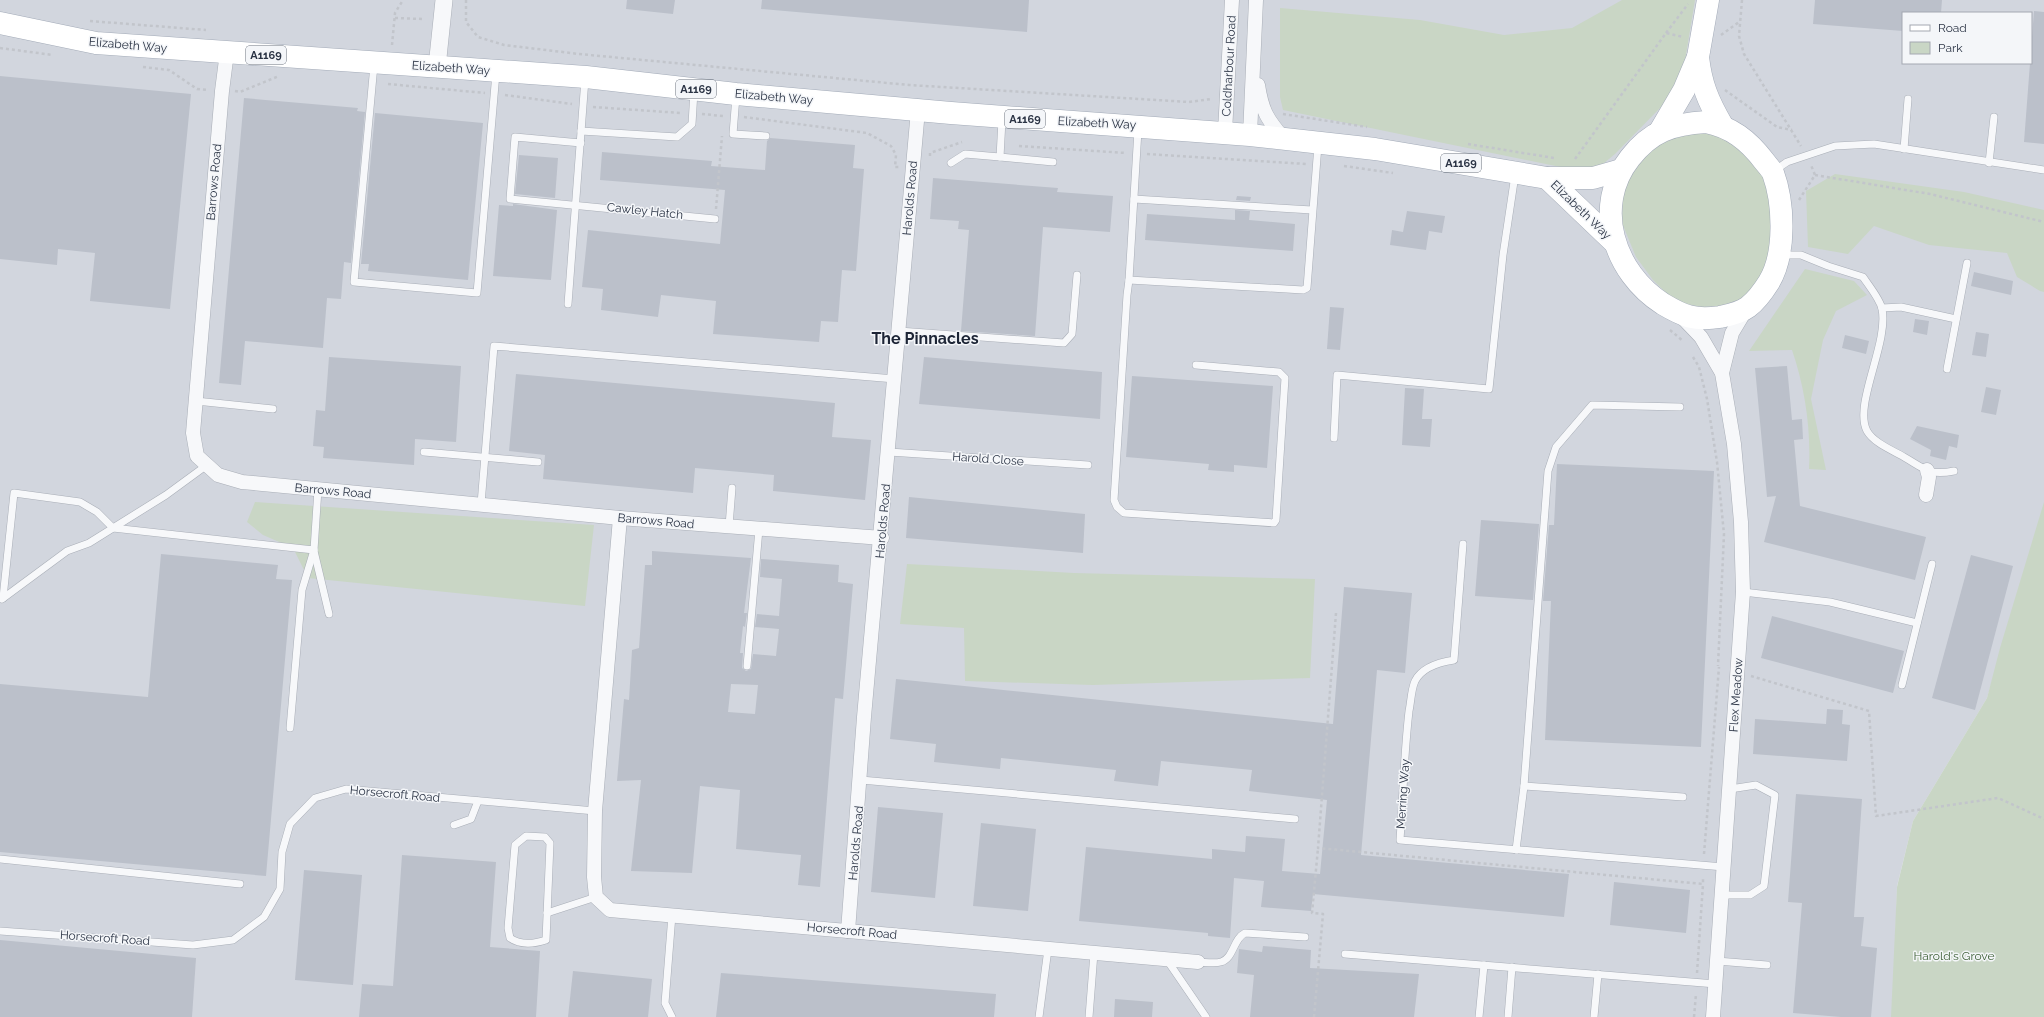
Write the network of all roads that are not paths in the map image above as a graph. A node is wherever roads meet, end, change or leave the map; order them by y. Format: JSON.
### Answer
{"nodes":[{"id":1,"x":444,"y":0,"type":"edge"},
{"id":2,"x":1232,"y":0,"type":"edge"},
{"id":3,"x":1256,"y":0,"type":"edge"},
{"id":4,"x":1708,"y":0,"type":"edge"},
{"id":5,"x":0,"y":23,"type":"edge"},
{"id":6,"x":227,"y":52,"type":"junction"},
{"id":7,"x":1698,"y":57,"type":"junction"},
{"id":8,"x":377,"y":63,"type":"junction"},
{"id":9,"x":1253,"y":63,"type":"junction"},
{"id":10,"x":437,"y":67,"type":"junction"},
{"id":11,"x":497,"y":71,"type":"junction"},
{"id":12,"x":586,"y":77,"type":"junction"},
{"id":13,"x":694,"y":89,"type":"junction"},
{"id":14,"x":736,"y":94,"type":"junction"},
{"id":15,"x":1908,"y":98,"type":"dead end"},
{"id":16,"x":918,"y":110,"type":"junction"},
{"id":17,"x":1994,"y":117,"type":"dead end"},
{"id":18,"x":1002,"y":118,"type":"junction"},
{"id":19,"x":1722,"y":125,"type":"junction"},
{"id":20,"x":1138,"y":126,"type":"junction"},
{"id":21,"x":582,"y":131,"type":"junction"},
{"id":22,"x":1660,"y":131,"type":"junction"},
{"id":23,"x":1225,"y":132,"type":"junction"},
{"id":24,"x":1250,"y":135,"type":"junction"},
{"id":25,"x":766,"y":136,"type":"dead end"},
{"id":26,"x":1284,"y":138,"type":"junction"},
{"id":27,"x":581,"y":143,"type":"junction"},
{"id":28,"x":1318,"y":143,"type":"junction"},
{"id":29,"x":1904,"y":149,"type":"junction"},
{"id":30,"x":1000,"y":157,"type":"junction"},
{"id":31,"x":1052,"y":162,"type":"dead end"},
{"id":32,"x":951,"y":163,"type":"dead end"},
{"id":33,"x":1989,"y":163,"type":"junction"},
{"id":34,"x":1620,"y":170,"type":"junction"},
{"id":35,"x":2044,"y":170,"type":"edge"},
{"id":36,"x":1772,"y":172,"type":"junction"},
{"id":37,"x":1516,"y":173,"type":"junction"},
{"id":38,"x":1547,"y":178,"type":"junction"},
{"id":39,"x":1134,"y":198,"type":"junction"},
{"id":40,"x":576,"y":204,"type":"junction"},
{"id":41,"x":1312,"y":210,"type":"junction"},
{"id":42,"x":716,"y":218,"type":"road end"},
{"id":43,"x":1614,"y":242,"type":"junction"},
{"id":44,"x":1780,"y":255,"type":"junction"},
{"id":45,"x":1967,"y":263,"type":"dead end"},
{"id":46,"x":1077,"y":275,"type":"dead end"},
{"id":47,"x":1130,"y":280,"type":"junction"},
{"id":48,"x":568,"y":304,"type":"dead end"},
{"id":49,"x":1748,"y":308,"type":"junction"},
{"id":50,"x":1882,"y":308,"type":"junction"},
{"id":51,"x":1680,"y":315,"type":"junction"},
{"id":52,"x":1956,"y":319,"type":"junction"},
{"id":53,"x":899,"y":331,"type":"junction"},
{"id":54,"x":1196,"y":365,"type":"dead end"},
{"id":55,"x":1947,"y":369,"type":"dead end"},
{"id":56,"x":1722,"y":373,"type":"junction"},
{"id":57,"x":895,"y":379,"type":"junction"},
{"id":58,"x":196,"y":401,"type":"junction"},
{"id":59,"x":1680,"y":407,"type":"dead end"},
{"id":60,"x":273,"y":409,"type":"dead end"},
{"id":61,"x":1334,"y":438,"type":"dead end"},
{"id":62,"x":424,"y":452,"type":"dead end"},
{"id":63,"x":889,"y":452,"type":"junction"},
{"id":64,"x":485,"y":457,"type":"junction"},
{"id":65,"x":538,"y":462,"type":"dead end"},
{"id":66,"x":207,"y":465,"type":"junction"},
{"id":67,"x":1088,"y":465,"type":"dead end"},
{"id":68,"x":1926,"y":470,"type":"junction"},
{"id":69,"x":1954,"y":471,"type":"dead end"},
{"id":70,"x":732,"y":488,"type":"dead end"},
{"id":71,"x":318,"y":489,"type":"junction"},
{"id":72,"x":1926,"y":494,"type":"dead end"},
{"id":73,"x":481,"y":504,"type":"junction"},
{"id":74,"x":620,"y":518,"type":"junction"},
{"id":75,"x":729,"y":526,"type":"junction"},
{"id":76,"x":113,"y":528,"type":"junction"},
{"id":77,"x":759,"y":529,"type":"junction"},
{"id":78,"x":882,"y":538,"type":"junction"},
{"id":79,"x":1463,"y":544,"type":"dead end"},
{"id":80,"x":314,"y":550,"type":"junction"},
{"id":81,"x":1932,"y":564,"type":"dead end"},
{"id":82,"x":1743,"y":592,"type":"junction"},
{"id":83,"x":2,"y":599,"type":"edge"},
{"id":84,"x":329,"y":614,"type":"dead end"},
{"id":85,"x":1917,"y":623,"type":"junction"},
{"id":86,"x":747,"y":666,"type":"dead end"},
{"id":87,"x":1902,"y":685,"type":"dead end"},
{"id":88,"x":290,"y":728,"type":"dead end"},
{"id":89,"x":861,"y":780,"type":"junction"},
{"id":90,"x":1524,"y":786,"type":"junction"},
{"id":91,"x":1730,"y":788,"type":"junction"},
{"id":92,"x":1683,"y":797,"type":"dead end"},
{"id":93,"x":478,"y":801,"type":"junction"},
{"id":94,"x":595,"y":811,"type":"junction"},
{"id":95,"x":1294,"y":819,"type":"dead end"},
{"id":96,"x":454,"y":825,"type":"dead end"},
{"id":97,"x":1516,"y":850,"type":"junction"},
{"id":98,"x":0,"y":859,"type":"edge"},
{"id":99,"x":1724,"y":867,"type":"junction"},
{"id":100,"x":240,"y":884,"type":"dead end"},
{"id":101,"x":1722,"y":895,"type":"junction"},
{"id":102,"x":596,"y":897,"type":"junction"},
{"id":103,"x":548,"y":913,"type":"junction"},
{"id":104,"x":672,"y":915,"type":"junction"},
{"id":105,"x":0,"y":930,"type":"edge"},
{"id":106,"x":848,"y":931,"type":"junction"},
{"id":107,"x":1306,"y":937,"type":"dead end"},
{"id":108,"x":1048,"y":949,"type":"junction"},
{"id":109,"x":1094,"y":953,"type":"junction"},
{"id":110,"x":1345,"y":954,"type":"dead end"},
{"id":111,"x":1166,"y":959,"type":"junction"},
{"id":112,"x":1717,"y":961,"type":"junction"},
{"id":113,"x":1198,"y":962,"type":"joint"},
{"id":114,"x":1484,"y":965,"type":"junction"},
{"id":115,"x":1766,"y":965,"type":"dead end"},
{"id":116,"x":1512,"y":967,"type":"junction"},
{"id":117,"x":1598,"y":974,"type":"junction"},
{"id":118,"x":1716,"y":984,"type":"junction"},
{"id":119,"x":672,"y":1017,"type":"edge"},
{"id":120,"x":1039,"y":1017,"type":"edge"},
{"id":121,"x":1089,"y":1017,"type":"edge"},
{"id":122,"x":1206,"y":1017,"type":"edge"},
{"id":123,"x":1479,"y":1017,"type":"edge"},
{"id":124,"x":1508,"y":1017,"type":"edge"},
{"id":125,"x":1594,"y":1017,"type":"edge"},
{"id":126,"x":1713,"y":1017,"type":"edge"}],
"edges":[{"from":1,"to":10,"type":"street"},
{"from":2,"to":23,"type":"street","name":"Coldharbour Road"},
{"from":3,"to":9,"type":"street","name":"Coldharbour Road"},
{"from":4,"to":7,"type":"main road"},
{"from":5,"to":6,"type":"main road","name":"Elizabeth Way","number":"A1169"},
{"from":6,"to":8,"type":"main road","name":"Elizabeth Way","number":"A1169"},
{"from":6,"to":58,"type":"street","name":"Barrows Road"},
{"from":7,"to":19,"type":"main road"},
{"from":7,"to":22,"type":"main road"},
{"from":8,"to":10,"type":"main road","name":"Elizabeth Way","number":"A1169"},
{"from":8,"to":11,"type":"lane"},
{"from":9,"to":24,"type":"street","name":"Coldharbour Road"},
{"from":9,"to":26,"type":"street","name":"Coldharbour Road"},
{"from":10,"to":11,"type":"main road","name":"Elizabeth Way","number":"A1169"},
{"from":11,"to":12,"type":"main road","name":"Elizabeth Way","number":"A1169"},
{"from":12,"to":13,"type":"main road","name":"Elizabeth Way","number":"A1169"},
{"from":12,"to":21,"type":"lane"},
{"from":13,"to":14,"type":"main road","name":"Elizabeth Way","number":"A1169"},
{"from":13,"to":21,"type":"lane"},
{"from":14,"to":16,"type":"main road","name":"Elizabeth Way","number":"A1169"},
{"from":14,"to":25,"type":"lane"},
{"from":15,"to":29,"type":"lane"},
{"from":16,"to":18,"type":"main road","name":"Elizabeth Way","number":"A1169"},
{"from":16,"to":53,"type":"street","name":"Harolds Road"},
{"from":17,"to":33,"type":"lane"},
{"from":18,"to":20,"type":"main road","name":"Elizabeth Way","number":"A1169"},
{"from":18,"to":30,"type":"lane"},
{"from":19,"to":22,"type":"main road"},
{"from":19,"to":36,"type":"main road"},
{"from":20,"to":23,"type":"main road","name":"Elizabeth Way","number":"A1169"},
{"from":20,"to":39,"type":"lane"},
{"from":21,"to":27,"type":"lane"},
{"from":22,"to":34,"type":"main road"},
{"from":23,"to":24,"type":"main road","name":"Elizabeth Way","number":"A1169"},
{"from":24,"to":26,"type":"main road","name":"Elizabeth Way","number":"A1169"},
{"from":26,"to":28,"type":"main road","name":"Elizabeth Way","number":"A1169"},
{"from":27,"to":40,"type":"lane"},
{"from":27,"to":40,"type":"lane","name":"Cawley Hatch"},
{"from":28,"to":37,"type":"main road","name":"Elizabeth Way","number":"A1169"},
{"from":28,"to":41,"type":"lane"},
{"from":29,"to":33,"type":"lane"},
{"from":29,"to":36,"type":"lane"},
{"from":30,"to":31,"type":"lane"},
{"from":30,"to":32,"type":"lane"},
{"from":33,"to":35,"type":"lane"},
{"from":34,"to":38,"type":"main road","name":"Elizabeth Way","number":"A1169"},
{"from":34,"to":43,"type":"main road"},
{"from":36,"to":44,"type":"main road"},
{"from":37,"to":38,"type":"main road","name":"Elizabeth Way","number":"A1169"},
{"from":37,"to":61,"type":"lane"},
{"from":38,"to":43,"type":"main road","name":"Elizabeth Way"},
{"from":39,"to":41,"type":"lane"},
{"from":39,"to":47,"type":"lane"},
{"from":40,"to":42,"type":"lane","name":"Cawley Hatch"},
{"from":40,"to":48,"type":"lane"},
{"from":41,"to":47,"type":"lane"},
{"from":43,"to":51,"type":"main road"},
{"from":44,"to":49,"type":"main road"},
{"from":44,"to":50,"type":"lane"},
{"from":45,"to":52,"type":"lane"},
{"from":46,"to":53,"type":"lane"},
{"from":47,"to":54,"type":"lane"},
{"from":49,"to":51,"type":"main road"},
{"from":49,"to":56,"type":"street","name":"Flex Meadow"},
{"from":50,"to":52,"type":"lane"},
{"from":50,"to":68,"type":"lane"},
{"from":51,"to":56,"type":"street","name":"Flex Meadow"},
{"from":52,"to":55,"type":"lane"},
{"from":53,"to":57,"type":"street","name":"Harolds Road"},
{"from":56,"to":82,"type":"street","name":"Flex Meadow"},
{"from":57,"to":63,"type":"street","name":"Harolds Road"},
{"from":57,"to":64,"type":"lane"},
{"from":58,"to":60,"type":"lane"},
{"from":58,"to":66,"type":"street","name":"Barrows Road"},
{"from":59,"to":90,"type":"lane"},
{"from":62,"to":64,"type":"lane"},
{"from":63,"to":67,"type":"lane","name":"Harold Close"},
{"from":63,"to":78,"type":"street","name":"Harolds Road"},
{"from":64,"to":65,"type":"lane"},
{"from":64,"to":73,"type":"lane"},
{"from":66,"to":71,"type":"street","name":"Barrows Road"},
{"from":66,"to":76,"type":"lane"},
{"from":68,"to":69,"type":"lane"},
{"from":68,"to":72,"type":"street"},
{"from":70,"to":75,"type":"lane"},
{"from":71,"to":73,"type":"street","name":"Barrows Road"},
{"from":71,"to":80,"type":"lane"},
{"from":73,"to":74,"type":"street","name":"Barrows Road"},
{"from":74,"to":75,"type":"street","name":"Barrows Road"},
{"from":74,"to":94,"type":"street"},
{"from":75,"to":77,"type":"street","name":"Barrows Road"},
{"from":76,"to":80,"type":"lane"},
{"from":76,"to":83,"type":"lane"},
{"from":76,"to":83,"type":"lane"},
{"from":77,"to":78,"type":"street","name":"Barrows Road"},
{"from":77,"to":86,"type":"lane"},
{"from":78,"to":89,"type":"street","name":"Harolds Road"},
{"from":79,"to":97,"type":"lane","name":"Merring Way"},
{"from":80,"to":84,"type":"lane"},
{"from":80,"to":88,"type":"lane"},
{"from":81,"to":85,"type":"lane"},
{"from":82,"to":85,"type":"lane"},
{"from":82,"to":91,"type":"street","name":"Flex Meadow"},
{"from":85,"to":87,"type":"lane"},
{"from":89,"to":95,"type":"lane"},
{"from":89,"to":106,"type":"street","name":"Harolds Road"},
{"from":90,"to":92,"type":"lane"},
{"from":90,"to":97,"type":"lane"},
{"from":91,"to":99,"type":"street","name":"Flex Meadow"},
{"from":91,"to":101,"type":"lane"},
{"from":93,"to":94,"type":"lane","name":"Horsecroft Road"},
{"from":93,"to":96,"type":"lane"},
{"from":93,"to":105,"type":"lane","name":"Horsecroft Road"},
{"from":94,"to":102,"type":"street"},
{"from":97,"to":99,"type":"lane","name":"Merring Way"},
{"from":98,"to":100,"type":"lane"},
{"from":99,"to":101,"type":"street","name":"Flex Meadow"},
{"from":101,"to":112,"type":"street","name":"Flex Meadow"},
{"from":102,"to":103,"type":"lane"},
{"from":102,"to":104,"type":"street","name":"Horsecroft Road"},
{"from":103,"to":103,"type":"lane"},
{"from":104,"to":106,"type":"street","name":"Horsecroft Road"},
{"from":104,"to":119,"type":"lane"},
{"from":106,"to":108,"type":"street","name":"Horsecroft Road"},
{"from":107,"to":113,"type":"lane"},
{"from":108,"to":109,"type":"street","name":"Horsecroft Road"},
{"from":108,"to":120,"type":"lane"},
{"from":109,"to":111,"type":"street","name":"Horsecroft Road"},
{"from":109,"to":121,"type":"lane"},
{"from":110,"to":114,"type":"lane"},
{"from":111,"to":113,"type":"street","name":"Horsecroft Road"},
{"from":111,"to":122,"type":"lane"},
{"from":112,"to":115,"type":"lane"},
{"from":112,"to":118,"type":"street","name":"Flex Meadow"},
{"from":114,"to":116,"type":"lane"},
{"from":114,"to":123,"type":"lane"},
{"from":116,"to":117,"type":"lane"},
{"from":116,"to":124,"type":"lane"},
{"from":117,"to":118,"type":"lane"},
{"from":117,"to":125,"type":"lane"},
{"from":118,"to":126,"type":"street","name":"Flex Meadow"}]}
